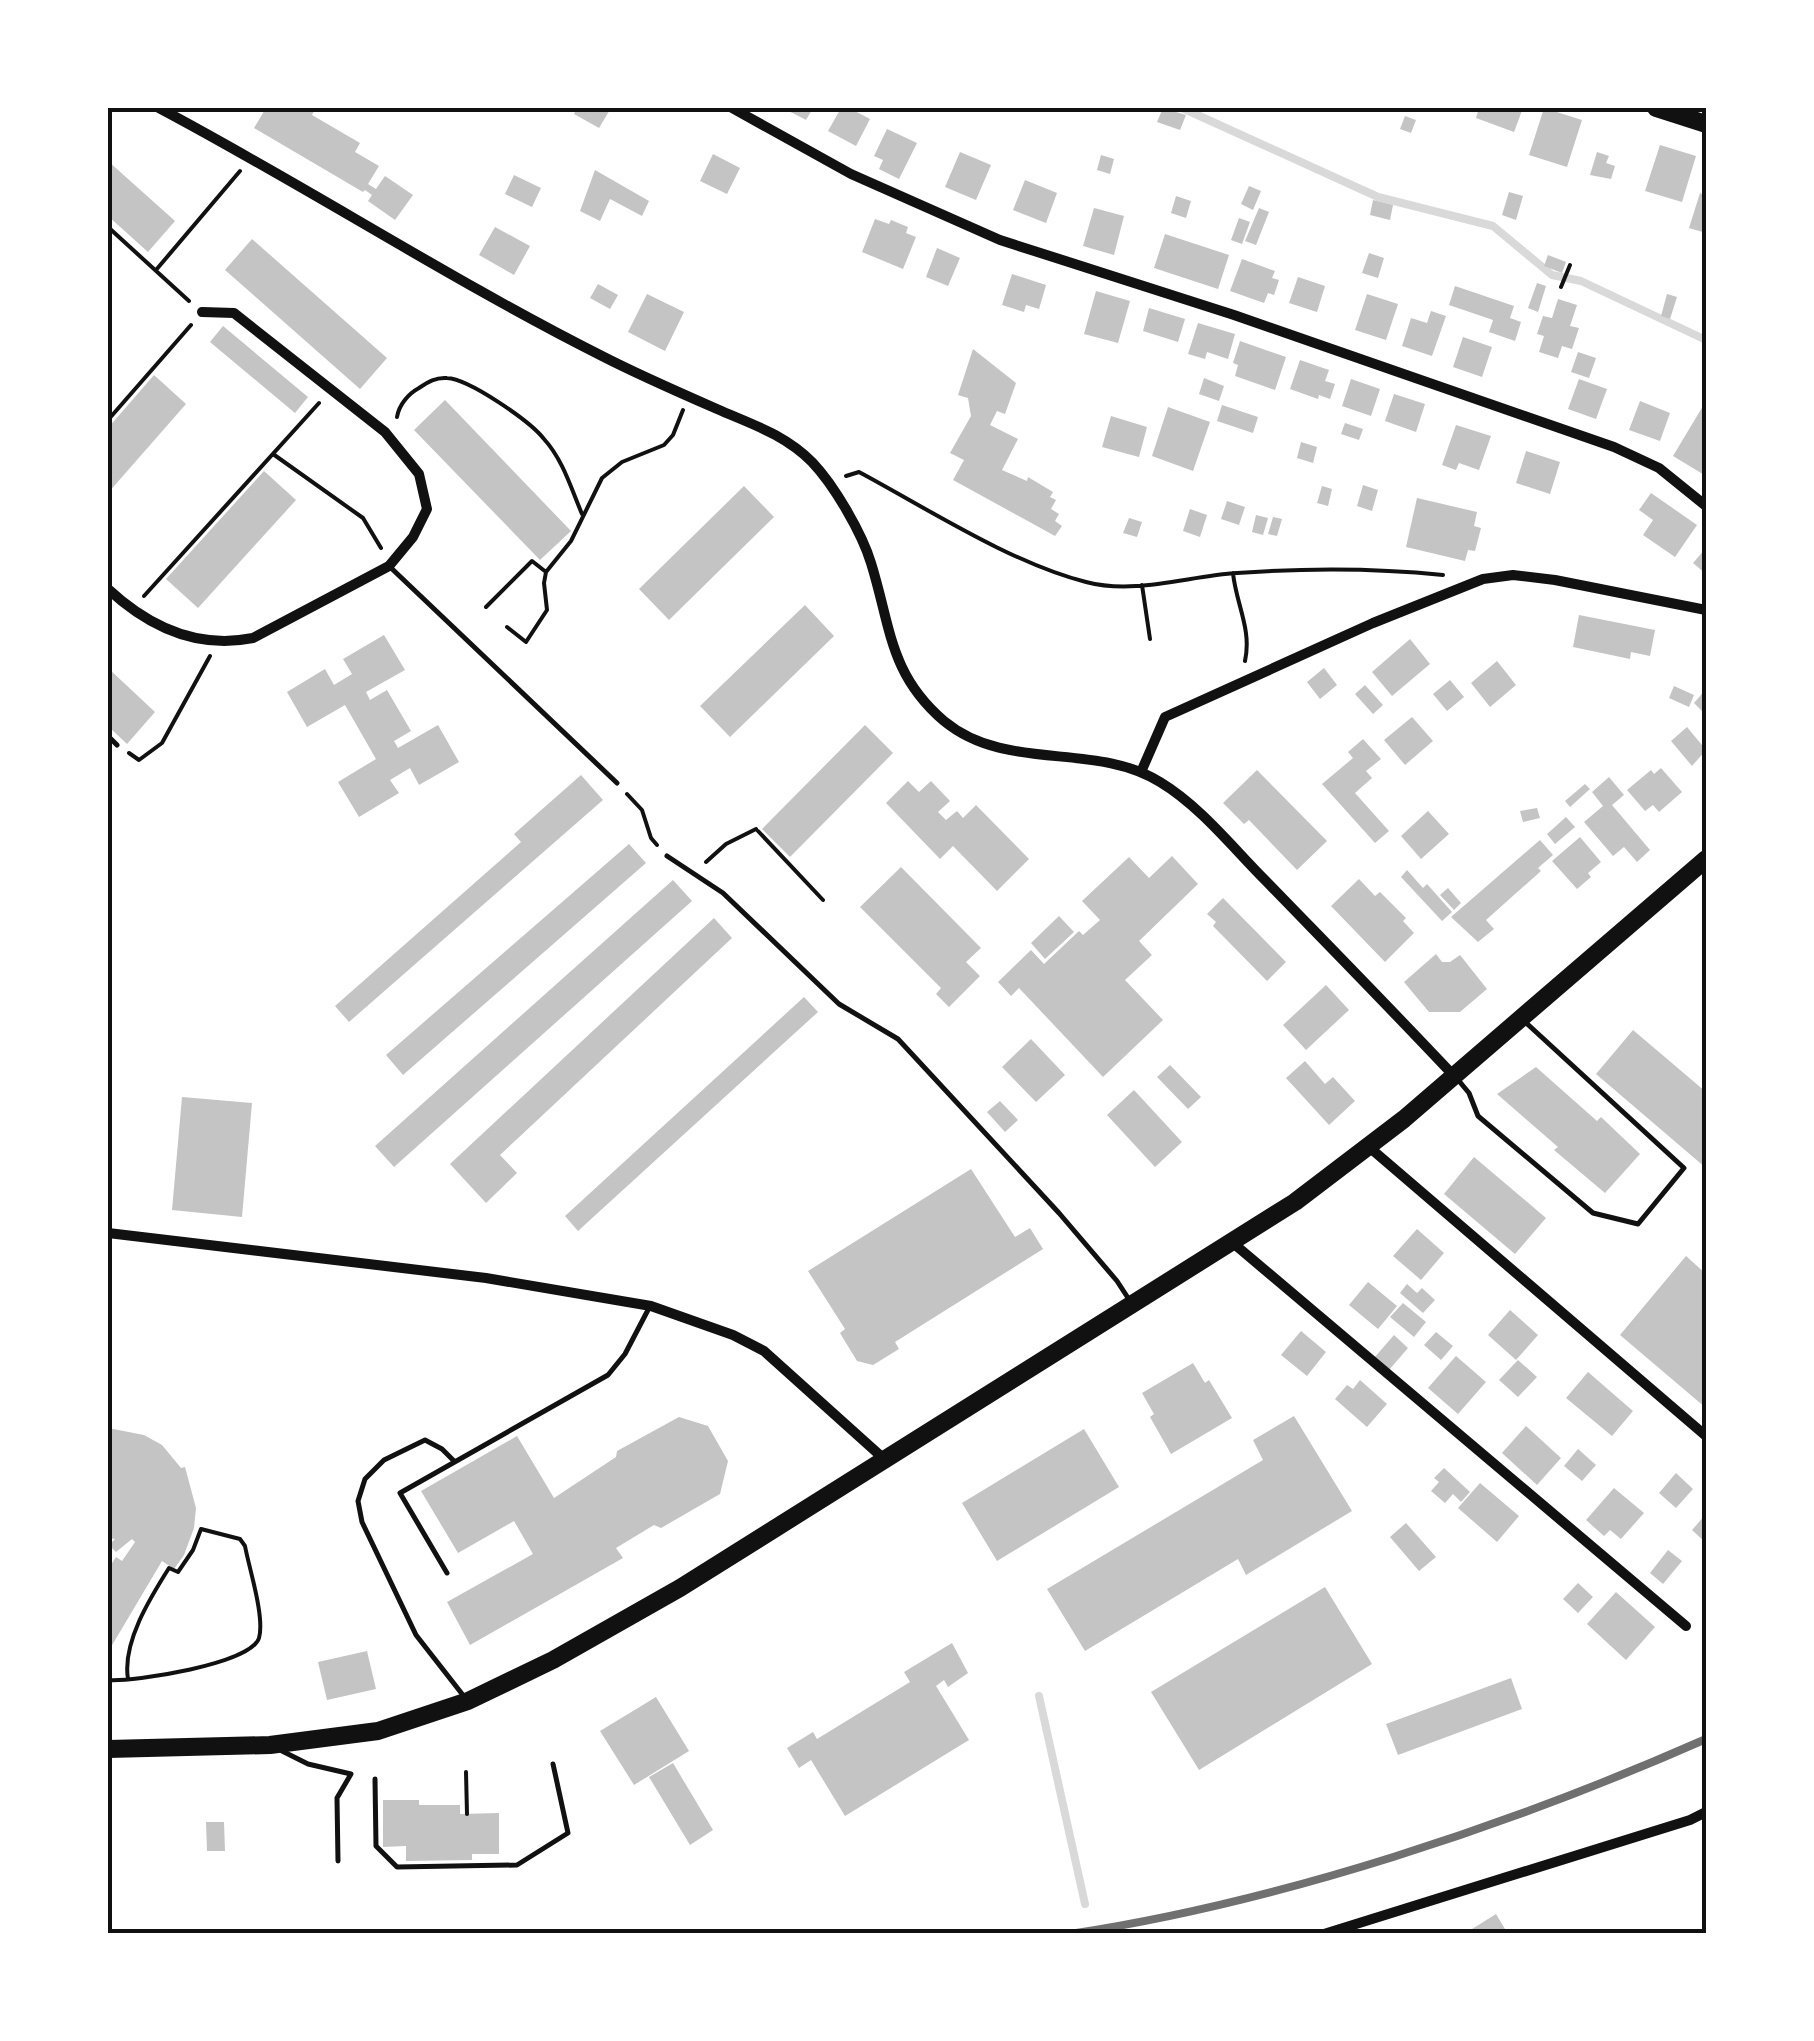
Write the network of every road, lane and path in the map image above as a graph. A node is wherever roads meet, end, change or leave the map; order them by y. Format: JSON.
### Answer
{"nodes":[{"id":1,"x":159,"y":108,"type":"edge"},
{"id":2,"x":732,"y":108,"type":"edge"},
{"id":3,"x":1656,"y":108,"type":"edge"},
{"id":4,"x":1706,"y":124,"type":"edge"},
{"id":5,"x":252,"y":158,"type":"junction"},
{"id":6,"x":108,"y":227,"type":"edge"},
{"id":7,"x":1570,"y":265,"type":"dead end"},
{"id":8,"x":156,"y":270,"type":"junction"},
{"id":9,"x":1561,"y":288,"type":"dead end"},
{"id":10,"x":202,"y":312,"type":"junction"},
{"id":11,"x":333,"y":389,"type":"junction"},
{"id":12,"x":689,"y":396,"type":"junction"},
{"id":13,"x":108,"y":420,"type":"edge"},
{"id":14,"x":392,"y":442,"type":"junction"},
{"id":15,"x":273,"y":454,"type":"junction"},
{"id":16,"x":827,"y":480,"type":"junction"},
{"id":17,"x":1706,"y":506,"type":"edge"},
{"id":18,"x":584,"y":518,"type":"junction"},
{"id":19,"x":389,"y":566,"type":"junction"},
{"id":20,"x":546,"y":572,"type":"junction"},
{"id":21,"x":1233,"y":573,"type":"junction"},
{"id":22,"x":1483,"y":579,"type":"junction"},
{"id":23,"x":1142,"y":585,"type":"junction"},
{"id":24,"x":108,"y":590,"type":"edge"},
{"id":25,"x":486,"y":607,"type":"dead end"},
{"id":26,"x":132,"y":610,"type":"junction"},
{"id":27,"x":1706,"y":610,"type":"edge"},
{"id":28,"x":507,"y":627,"type":"dead end"},
{"id":29,"x":1150,"y":639,"type":"dead end"},
{"id":30,"x":216,"y":642,"type":"junction"},
{"id":31,"x":1244,"y":680,"type":"junction"},
{"id":32,"x":108,"y":736,"type":"edge"},
{"id":33,"x":117,"y":745,"type":"joint"},
{"id":34,"x":1140,"y":772,"type":"junction"},
{"id":35,"x":617,"y":783,"type":"joint"},
{"id":36,"x":667,"y":856,"type":"joint"},
{"id":37,"x":1706,"y":859,"type":"edge"},
{"id":38,"x":694,"y":873,"type":"junction"},
{"id":39,"x":823,"y":900,"type":"dead end"},
{"id":40,"x":1520,"y":1016,"type":"junction"},
{"id":41,"x":1453,"y":1075,"type":"junction"},
{"id":42,"x":1369,"y":1147,"type":"junction"},
{"id":43,"x":108,"y":1233,"type":"edge"},
{"id":44,"x":1233,"y":1242,"type":"junction"},
{"id":45,"x":1133,"y":1305,"type":"junction"},
{"id":46,"x":650,"y":1306,"type":"junction"},
{"id":47,"x":1706,"y":1436,"type":"edge"},
{"id":48,"x":883,"y":1458,"type":"junction"},
{"id":49,"x":455,"y":1462,"type":"junction"},
{"id":50,"x":446,"y":1573,"type":"dead end"},
{"id":51,"x":1686,"y":1626,"type":"dead end"},
{"id":52,"x":128,"y":1679,"type":"junction"},
{"id":53,"x":108,"y":1680,"type":"edge"},
{"id":54,"x":468,"y":1701,"type":"junction"},
{"id":55,"x":270,"y":1745,"type":"junction"},
{"id":56,"x":108,"y":1749,"type":"edge"},
{"id":57,"x":553,"y":1764,"type":"dead end"},
{"id":58,"x":466,"y":1772,"type":"dead end"},
{"id":59,"x":374,"y":1779,"type":"dead end"},
{"id":60,"x":1706,"y":1812,"type":"edge"},
{"id":61,"x":467,"y":1814,"type":"dead end"},
{"id":62,"x":338,"y":1861,"type":"dead end"},
{"id":63,"x":1324,"y":1934,"type":"edge"}],
"edges":[{"from":1,"to":5,"type":"street"},
{"from":2,"to":17,"type":"street"},
{"from":3,"to":4,"type":"main road"},
{"from":5,"to":8,"type":"path"},
{"from":5,"to":12,"type":"street"},
{"from":6,"to":8,"type":"path"},
{"from":7,"to":9,"type":"path"},
{"from":8,"to":10,"type":"path"},
{"from":10,"to":11,"type":"street"},
{"from":10,"to":13,"type":"path"},
{"from":11,"to":14,"type":"street"},
{"from":11,"to":15,"type":"path"},
{"from":12,"to":16,"type":"street"},
{"from":12,"to":18,"type":"path"},
{"from":14,"to":18,"type":"path"},
{"from":14,"to":19,"type":"street"},
{"from":15,"to":19,"type":"path"},
{"from":15,"to":26,"type":"path"},
{"from":16,"to":23,"type":"path"},
{"from":16,"to":34,"type":"street"},
{"from":18,"to":20,"type":"path"},
{"from":19,"to":30,"type":"street"},
{"from":19,"to":35,"type":"lane"},
{"from":20,"to":25,"type":"path"},
{"from":20,"to":28,"type":"path"},
{"from":21,"to":22,"type":"path"},
{"from":21,"to":23,"type":"path"},
{"from":21,"to":31,"type":"path"},
{"from":22,"to":27,"type":"street"},
{"from":22,"to":31,"type":"street"},
{"from":23,"to":29,"type":"path"},
{"from":24,"to":26,"type":"street"},
{"from":26,"to":30,"type":"street"},
{"from":30,"to":33,"type":"path"},
{"from":31,"to":34,"type":"street"},
{"from":32,"to":33,"type":"lane"},
{"from":34,"to":41,"type":"street"},
{"from":35,"to":36,"type":"path"},
{"from":36,"to":38,"type":"lane"},
{"from":37,"to":40,"type":"main road"},
{"from":38,"to":39,"type":"path"},
{"from":38,"to":45,"type":"lane"},
{"from":40,"to":41,"type":"main road"},
{"from":40,"to":41,"type":"lane"},
{"from":41,"to":42,"type":"main road"},
{"from":42,"to":44,"type":"main road"},
{"from":42,"to":47,"type":"street"},
{"from":43,"to":46,"type":"street"},
{"from":44,"to":45,"type":"main road"},
{"from":44,"to":51,"type":"street"},
{"from":45,"to":48,"type":"main road"},
{"from":46,"to":48,"type":"street"},
{"from":46,"to":49,"type":"lane"},
{"from":48,"to":54,"type":"main road"},
{"from":49,"to":50,"type":"lane"},
{"from":49,"to":54,"type":"lane"},
{"from":52,"to":52,"type":"path"},
{"from":52,"to":53,"type":"path"},
{"from":54,"to":55,"type":"main road"},
{"from":55,"to":56,"type":"main road"},
{"from":55,"to":62,"type":"lane"},
{"from":57,"to":59,"type":"lane"},
{"from":58,"to":61,"type":"path"},
{"from":60,"to":63,"type":"street"}]}
